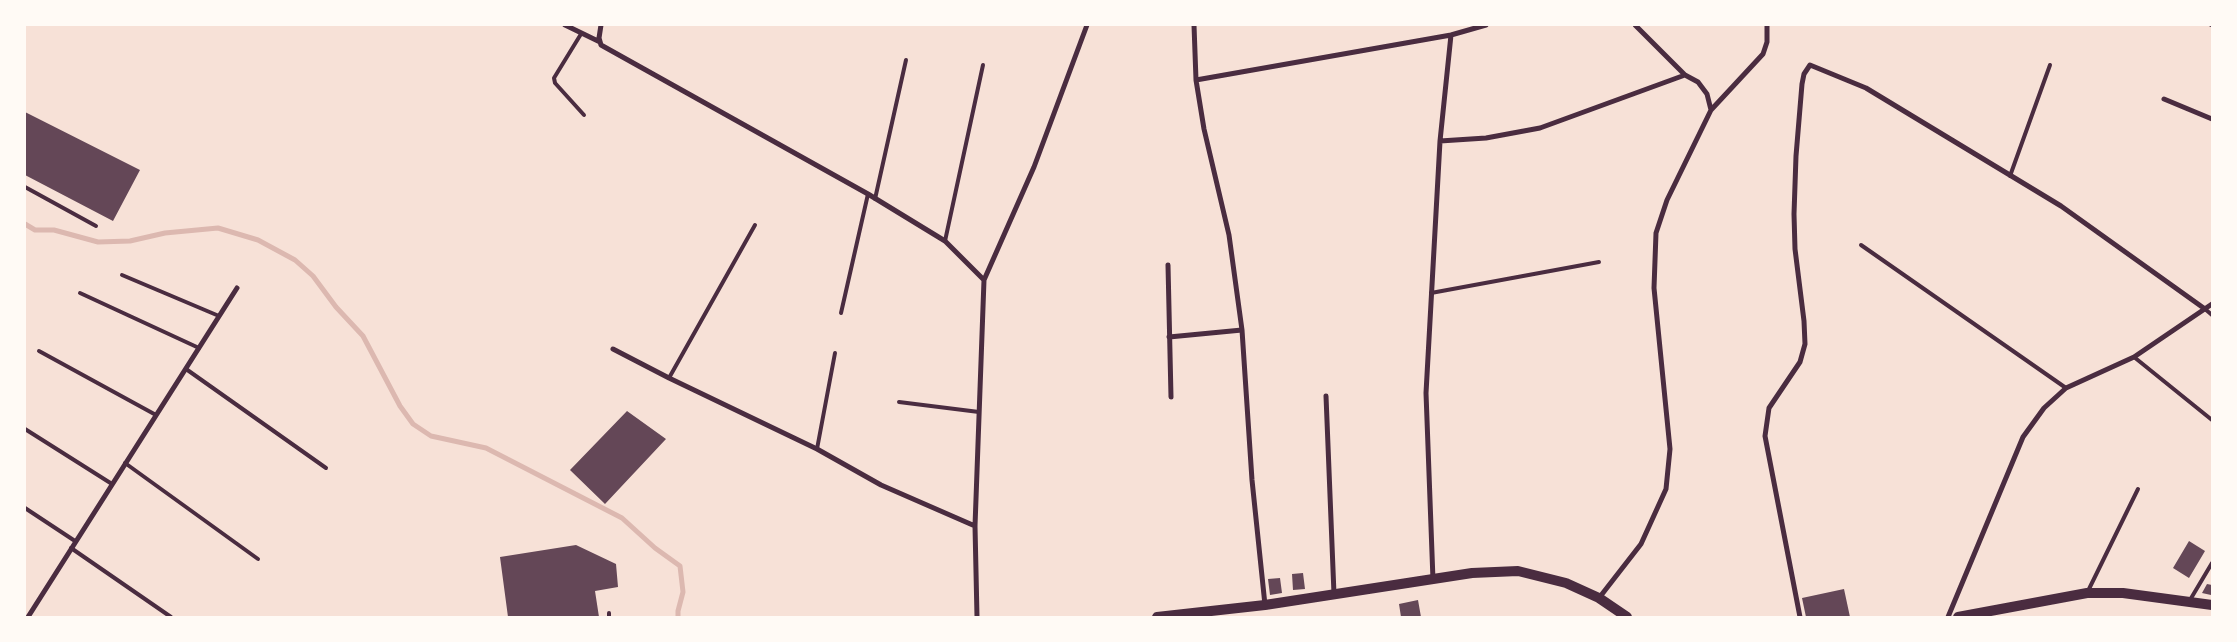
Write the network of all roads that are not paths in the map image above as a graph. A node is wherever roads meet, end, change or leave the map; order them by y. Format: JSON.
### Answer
{"nodes":[{"id":1,"x":565,"y":25,"type":"edge"},
{"id":2,"x":601,"y":25,"type":"edge"},
{"id":3,"x":1087,"y":25,"type":"edge"},
{"id":4,"x":1194,"y":25,"type":"edge"},
{"id":5,"x":1486,"y":25,"type":"edge"},
{"id":6,"x":1635,"y":25,"type":"edge"},
{"id":7,"x":1767,"y":25,"type":"edge"},
{"id":8,"x":581,"y":34,"type":"junction"},
{"id":9,"x":1451,"y":35,"type":"junction"},
{"id":10,"x":600,"y":42,"type":"junction"},
{"id":11,"x":906,"y":60,"type":"dead end"},
{"id":12,"x":984,"y":66,"type":"dead end"},
{"id":13,"x":2050,"y":66,"type":"dead end"},
{"id":14,"x":1685,"y":75,"type":"junction"},
{"id":15,"x":1196,"y":80,"type":"junction"},
{"id":16,"x":2164,"y":98,"type":"dead end"},
{"id":17,"x":1711,"y":110,"type":"junction"},
{"id":18,"x":584,"y":115,"type":"dead end"},
{"id":19,"x":2212,"y":119,"type":"edge"},
{"id":20,"x":1440,"y":141,"type":"junction"},
{"id":21,"x":2010,"y":176,"type":"junction"},
{"id":22,"x":25,"y":187,"type":"edge"},
{"id":23,"x":868,"y":194,"type":"junction"},
{"id":24,"x":875,"y":198,"type":"junction"},
{"id":25,"x":756,"y":225,"type":"dead end"},
{"id":26,"x":96,"y":226,"type":"dead end"},
{"id":27,"x":946,"y":241,"type":"junction"},
{"id":28,"x":1861,"y":245,"type":"dead end"},
{"id":29,"x":1599,"y":262,"type":"dead end"},
{"id":30,"x":1168,"y":265,"type":"dead end"},
{"id":31,"x":122,"y":275,"type":"dead end"},
{"id":32,"x":984,"y":280,"type":"junction"},
{"id":33,"x":237,"y":288,"type":"dead end"},
{"id":34,"x":80,"y":292,"type":"dead end"},
{"id":35,"x":1431,"y":293,"type":"junction"},
{"id":36,"x":2212,"y":304,"type":"edge"},
{"id":37,"x":2205,"y":309,"type":"junction"},
{"id":38,"x":841,"y":314,"type":"dead end"},
{"id":39,"x":2212,"y":315,"type":"edge"},
{"id":40,"x":219,"y":316,"type":"junction"},
{"id":41,"x":1242,"y":330,"type":"junction"},
{"id":42,"x":1169,"y":337,"type":"junction"},
{"id":43,"x":199,"y":348,"type":"junction"},
{"id":44,"x":613,"y":349,"type":"dead end"},
{"id":45,"x":39,"y":351,"type":"dead end"},
{"id":46,"x":835,"y":353,"type":"dead end"},
{"id":47,"x":2134,"y":356,"type":"junction"},
{"id":48,"x":186,"y":369,"type":"junction"},
{"id":49,"x":669,"y":378,"type":"junction"},
{"id":50,"x":2066,"y":388,"type":"junction"},
{"id":51,"x":1326,"y":396,"type":"dead end"},
{"id":52,"x":1171,"y":397,"type":"dead end"},
{"id":53,"x":899,"y":402,"type":"dead end"},
{"id":54,"x":979,"y":412,"type":"junction"},
{"id":55,"x":156,"y":416,"type":"junction"},
{"id":56,"x":2212,"y":420,"type":"edge"},
{"id":57,"x":25,"y":428,"type":"edge"},
{"id":58,"x":817,"y":449,"type":"junction"},
{"id":59,"x":125,"y":463,"type":"junction"},
{"id":60,"x":326,"y":468,"type":"dead end"},
{"id":61,"x":112,"y":484,"type":"junction"},
{"id":62,"x":2138,"y":489,"type":"dead end"},
{"id":63,"x":25,"y":508,"type":"edge"},
{"id":64,"x":975,"y":526,"type":"junction"},
{"id":65,"x":75,"y":541,"type":"junction"},
{"id":66,"x":71,"y":548,"type":"junction"},
{"id":67,"x":258,"y":560,"type":"dead end"},
{"id":68,"x":2212,"y":563,"type":"edge"},
{"id":69,"x":1433,"y":581,"type":"junction"},
{"id":70,"x":2087,"y":593,"type":"junction"},
{"id":71,"x":1334,"y":595,"type":"junction"},
{"id":72,"x":1599,"y":598,"type":"junction"},
{"id":73,"x":2189,"y":602,"type":"junction"},
{"id":74,"x":1265,"y":605,"type":"junction"},
{"id":75,"x":2212,"y":605,"type":"edge"},
{"id":76,"x":1194,"y":615,"type":"edge"},
{"id":77,"x":28,"y":617,"type":"edge"},
{"id":78,"x":170,"y":617,"type":"edge"},
{"id":79,"x":977,"y":617,"type":"edge"},
{"id":80,"x":1157,"y":617,"type":"edge"},
{"id":81,"x":1627,"y":617,"type":"edge"},
{"id":82,"x":1800,"y":617,"type":"edge"},
{"id":83,"x":1948,"y":617,"type":"edge"},
{"id":84,"x":1958,"y":617,"type":"edge"}],
"edges":[{"from":1,"to":8,"type":"street"},
{"from":2,"to":10,"type":"street"},
{"from":3,"to":32,"type":"street"},
{"from":4,"to":15,"type":"street"},
{"from":5,"to":9,"type":"street"},
{"from":6,"to":14,"type":"street"},
{"from":7,"to":17,"type":"street"},
{"from":8,"to":10,"type":"street"},
{"from":8,"to":18,"type":"lane"},
{"from":9,"to":15,"type":"street"},
{"from":9,"to":20,"type":"street"},
{"from":10,"to":23,"type":"street"},
{"from":11,"to":24,"type":"lane"},
{"from":12,"to":27,"type":"lane"},
{"from":13,"to":21,"type":"lane"},
{"from":14,"to":17,"type":"street"},
{"from":14,"to":20,"type":"street"},
{"from":15,"to":41,"type":"street"},
{"from":16,"to":19,"type":"street"},
{"from":17,"to":72,"type":"street"},
{"from":20,"to":35,"type":"street"},
{"from":21,"to":37,"type":"street"},
{"from":21,"to":82,"type":"street"},
{"from":22,"to":26,"type":"lane"},
{"from":23,"to":24,"type":"street"},
{"from":23,"to":38,"type":"lane"},
{"from":24,"to":27,"type":"street"},
{"from":25,"to":49,"type":"lane"},
{"from":27,"to":32,"type":"street"},
{"from":28,"to":50,"type":"lane"},
{"from":29,"to":35,"type":"lane"},
{"from":30,"to":42,"type":"street"},
{"from":31,"to":40,"type":"lane"},
{"from":32,"to":54,"type":"street"},
{"from":33,"to":40,"type":"street"},
{"from":34,"to":43,"type":"lane"},
{"from":35,"to":69,"type":"street"},
{"from":36,"to":37,"type":"street"},
{"from":37,"to":39,"type":"lane"},
{"from":37,"to":47,"type":"street"},
{"from":40,"to":43,"type":"street"},
{"from":41,"to":42,"type":"street"},
{"from":41,"to":74,"type":"street"},
{"from":42,"to":52,"type":"street"},
{"from":43,"to":48,"type":"street"},
{"from":44,"to":49,"type":"street"},
{"from":45,"to":55,"type":"lane"},
{"from":46,"to":58,"type":"lane"},
{"from":47,"to":50,"type":"street"},
{"from":47,"to":56,"type":"lane"},
{"from":48,"to":55,"type":"street"},
{"from":48,"to":60,"type":"lane"},
{"from":49,"to":58,"type":"street"},
{"from":50,"to":83,"type":"street"},
{"from":51,"to":71,"type":"street"},
{"from":53,"to":54,"type":"lane"},
{"from":54,"to":64,"type":"street"},
{"from":55,"to":59,"type":"street"},
{"from":57,"to":61,"type":"lane"},
{"from":58,"to":64,"type":"street"},
{"from":59,"to":61,"type":"street"},
{"from":59,"to":67,"type":"lane"},
{"from":61,"to":65,"type":"street"},
{"from":62,"to":70,"type":"lane"},
{"from":63,"to":65,"type":"lane"},
{"from":64,"to":79,"type":"street"},
{"from":65,"to":66,"type":"street"},
{"from":66,"to":77,"type":"street"},
{"from":66,"to":78,"type":"lane"},
{"from":68,"to":73,"type":"lane"},
{"from":69,"to":71,"type":"main road"},
{"from":69,"to":72,"type":"main road"},
{"from":70,"to":73,"type":"main road"},
{"from":70,"to":84,"type":"main road"},
{"from":71,"to":74,"type":"main road"},
{"from":72,"to":81,"type":"main road"},
{"from":73,"to":75,"type":"main road"},
{"from":74,"to":76,"type":"main road"},
{"from":76,"to":80,"type":"main road"}]}
